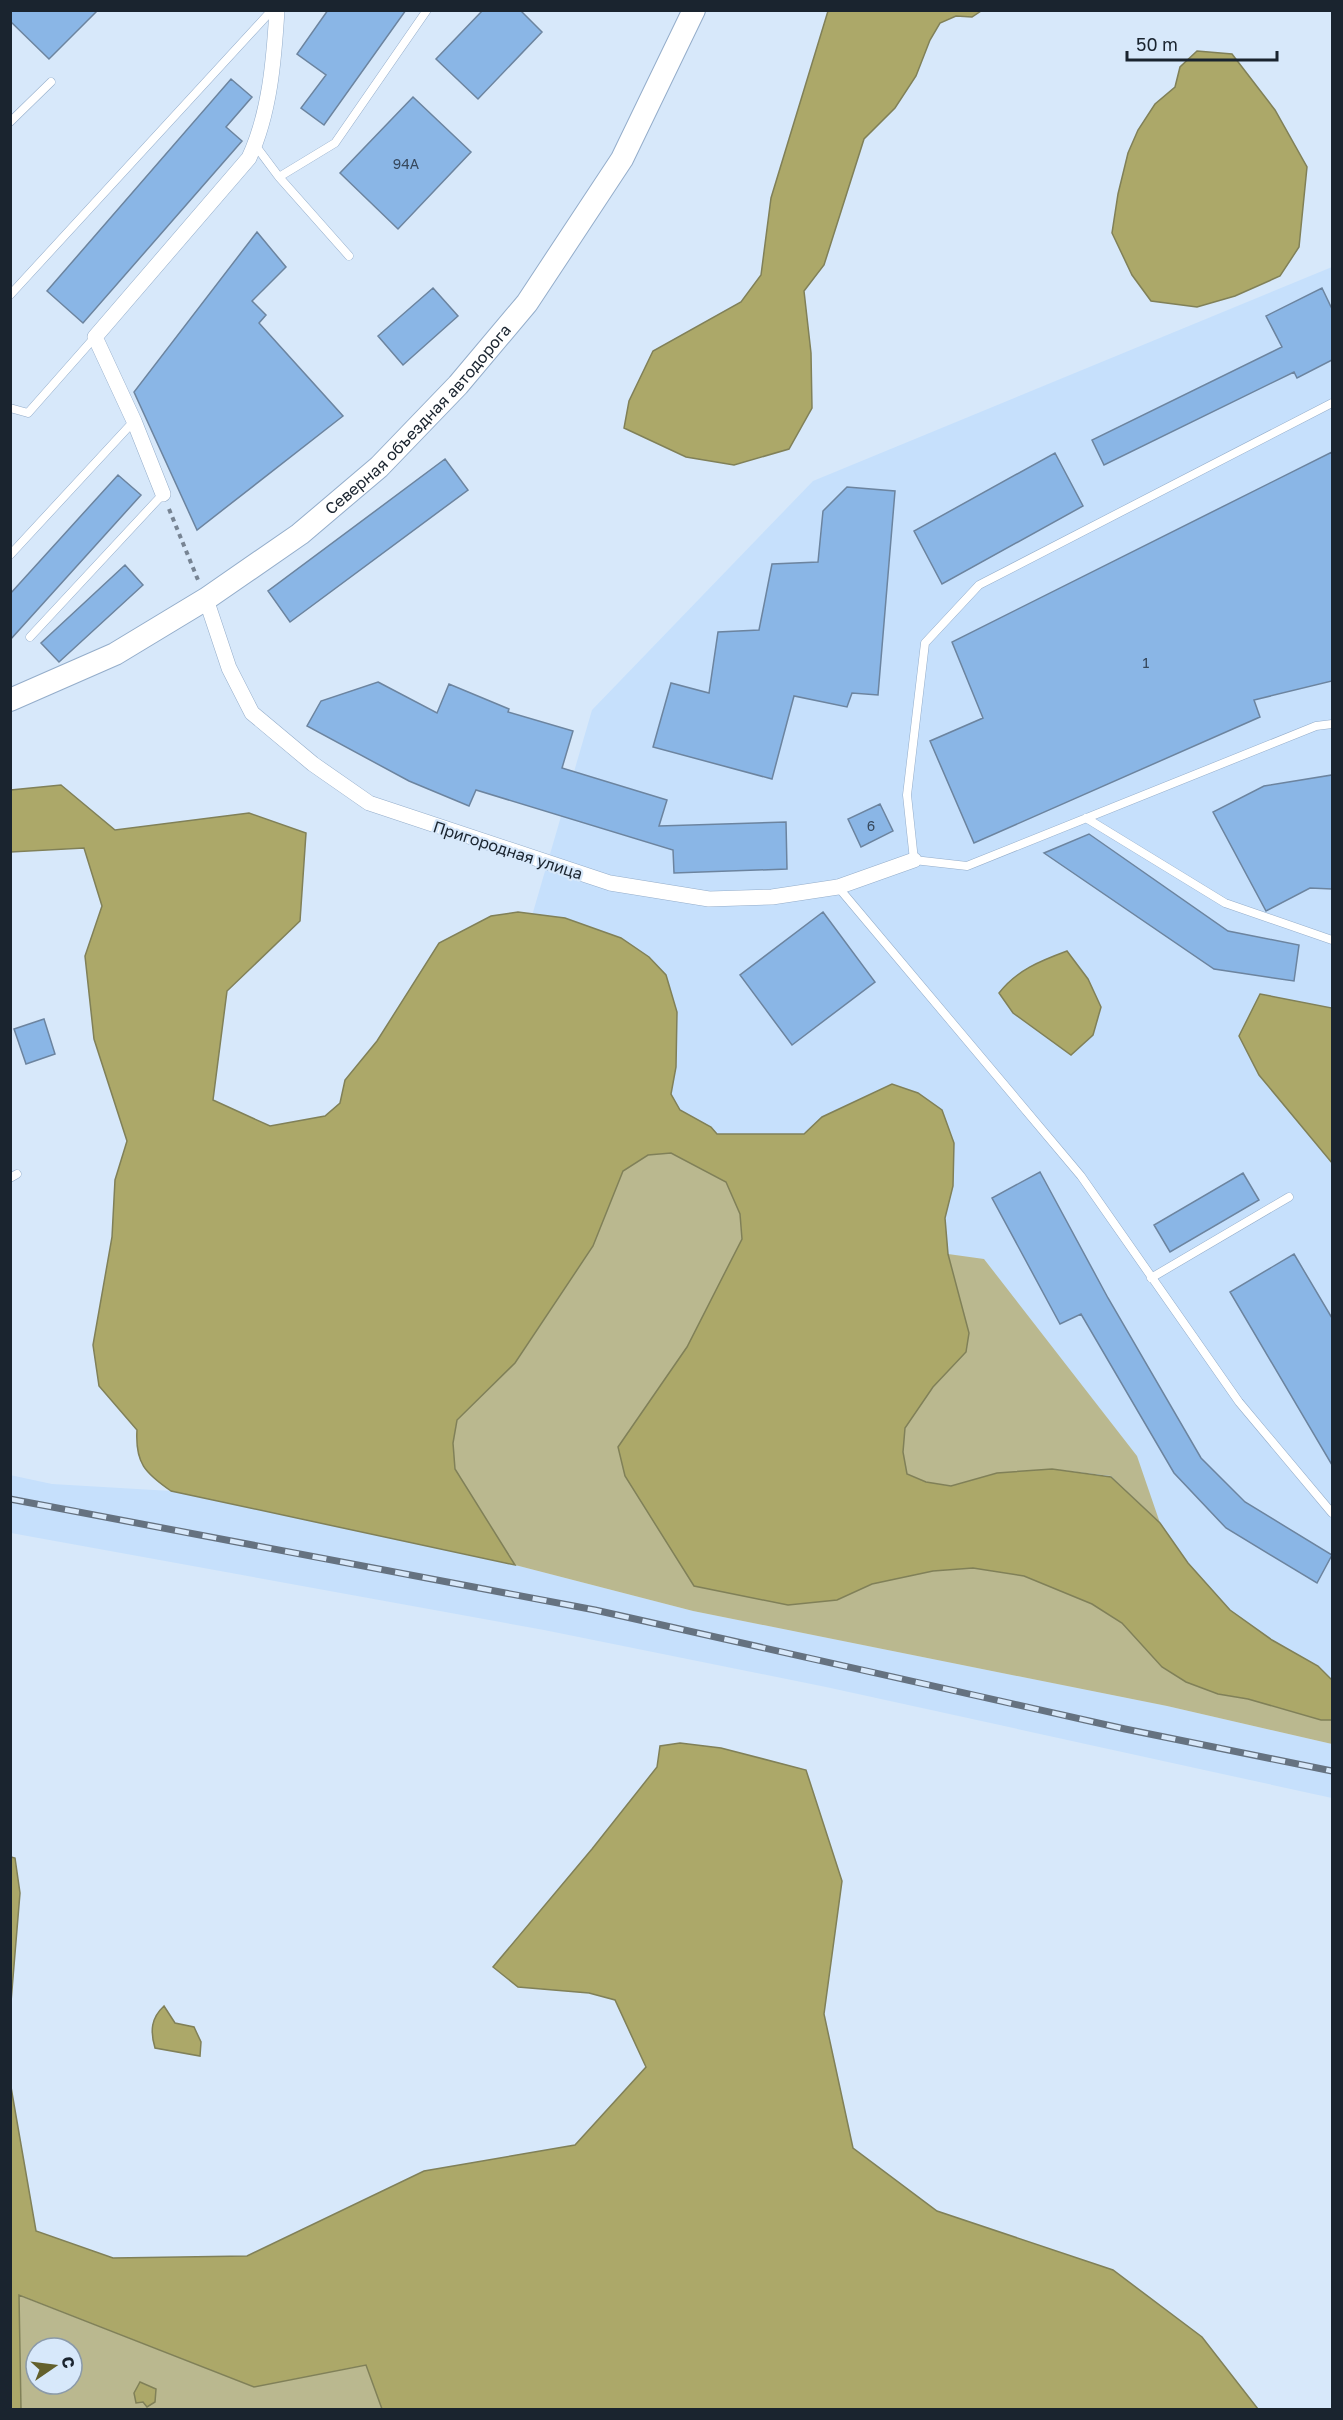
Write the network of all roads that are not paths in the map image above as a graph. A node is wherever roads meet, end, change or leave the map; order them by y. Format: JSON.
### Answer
{"nodes":[{"id":1,"x":272,"y":10,"type":"edge"},
{"id":2,"x":277,"y":10,"type":"edge"},
{"id":3,"x":427,"y":10,"type":"edge"},
{"id":4,"x":694,"y":10,"type":"edge"},
{"id":5,"x":51,"y":82,"type":"dead end"},
{"id":6,"x":10,"y":122,"type":"edge"},
{"id":7,"x":255,"y":145,"type":"junction"},
{"id":8,"x":279,"y":177,"type":"junction"},
{"id":9,"x":349,"y":256,"type":"dead end"},
{"id":10,"x":10,"y":295,"type":"edge"},
{"id":11,"x":95,"y":337,"type":"junction"},
{"id":12,"x":1332,"y":403,"type":"edge"},
{"id":13,"x":10,"y":408,"type":"edge"},
{"id":14,"x":134,"y":421,"type":"junction"},
{"id":15,"x":163,"y":494,"type":"joint"},
{"id":16,"x":10,"y":555,"type":"edge"},
{"id":17,"x":206,"y":599,"type":"junction"},
{"id":18,"x":30,"y":637,"type":"dead end"},
{"id":19,"x":10,"y":700,"type":"edge"},
{"id":20,"x":1332,"y":724,"type":"edge"},
{"id":21,"x":1086,"y":818,"type":"junction"},
{"id":22,"x":914,"y":860,"type":"junction"},
{"id":23,"x":838,"y":887,"type":"junction"},
{"id":24,"x":1332,"y":940,"type":"edge"},
{"id":25,"x":1289,"y":1197,"type":"dead end"},
{"id":26,"x":1151,"y":1278,"type":"junction"},
{"id":27,"x":1332,"y":1513,"type":"edge"}],
"edges":[{"from":1,"to":10,"type":"lane"},
{"from":2,"to":7,"type":"street"},
{"from":3,"to":8,"type":"lane"},
{"from":4,"to":17,"type":"street","name":"Северная объездная автодорога"},
{"from":5,"to":6,"type":"lane"},
{"from":7,"to":8,"type":"lane"},
{"from":7,"to":11,"type":"street"},
{"from":8,"to":9,"type":"lane"},
{"from":11,"to":13,"type":"lane"},
{"from":11,"to":14,"type":"street"},
{"from":12,"to":22,"type":"lane"},
{"from":14,"to":15,"type":"street"},
{"from":14,"to":16,"type":"lane"},
{"from":15,"to":18,"type":"lane"},
{"from":17,"to":19,"type":"street","name":"Северная объездная автодорога"},
{"from":17,"to":23,"type":"street","name":"Пригородная улица"},
{"from":20,"to":21,"type":"lane"},
{"from":21,"to":22,"type":"lane"},
{"from":21,"to":24,"type":"lane"},
{"from":22,"to":23,"type":"street","name":"Пригородная улица"},
{"from":23,"to":26,"type":"lane"},
{"from":25,"to":26,"type":"lane"},
{"from":26,"to":27,"type":"lane"}]}
